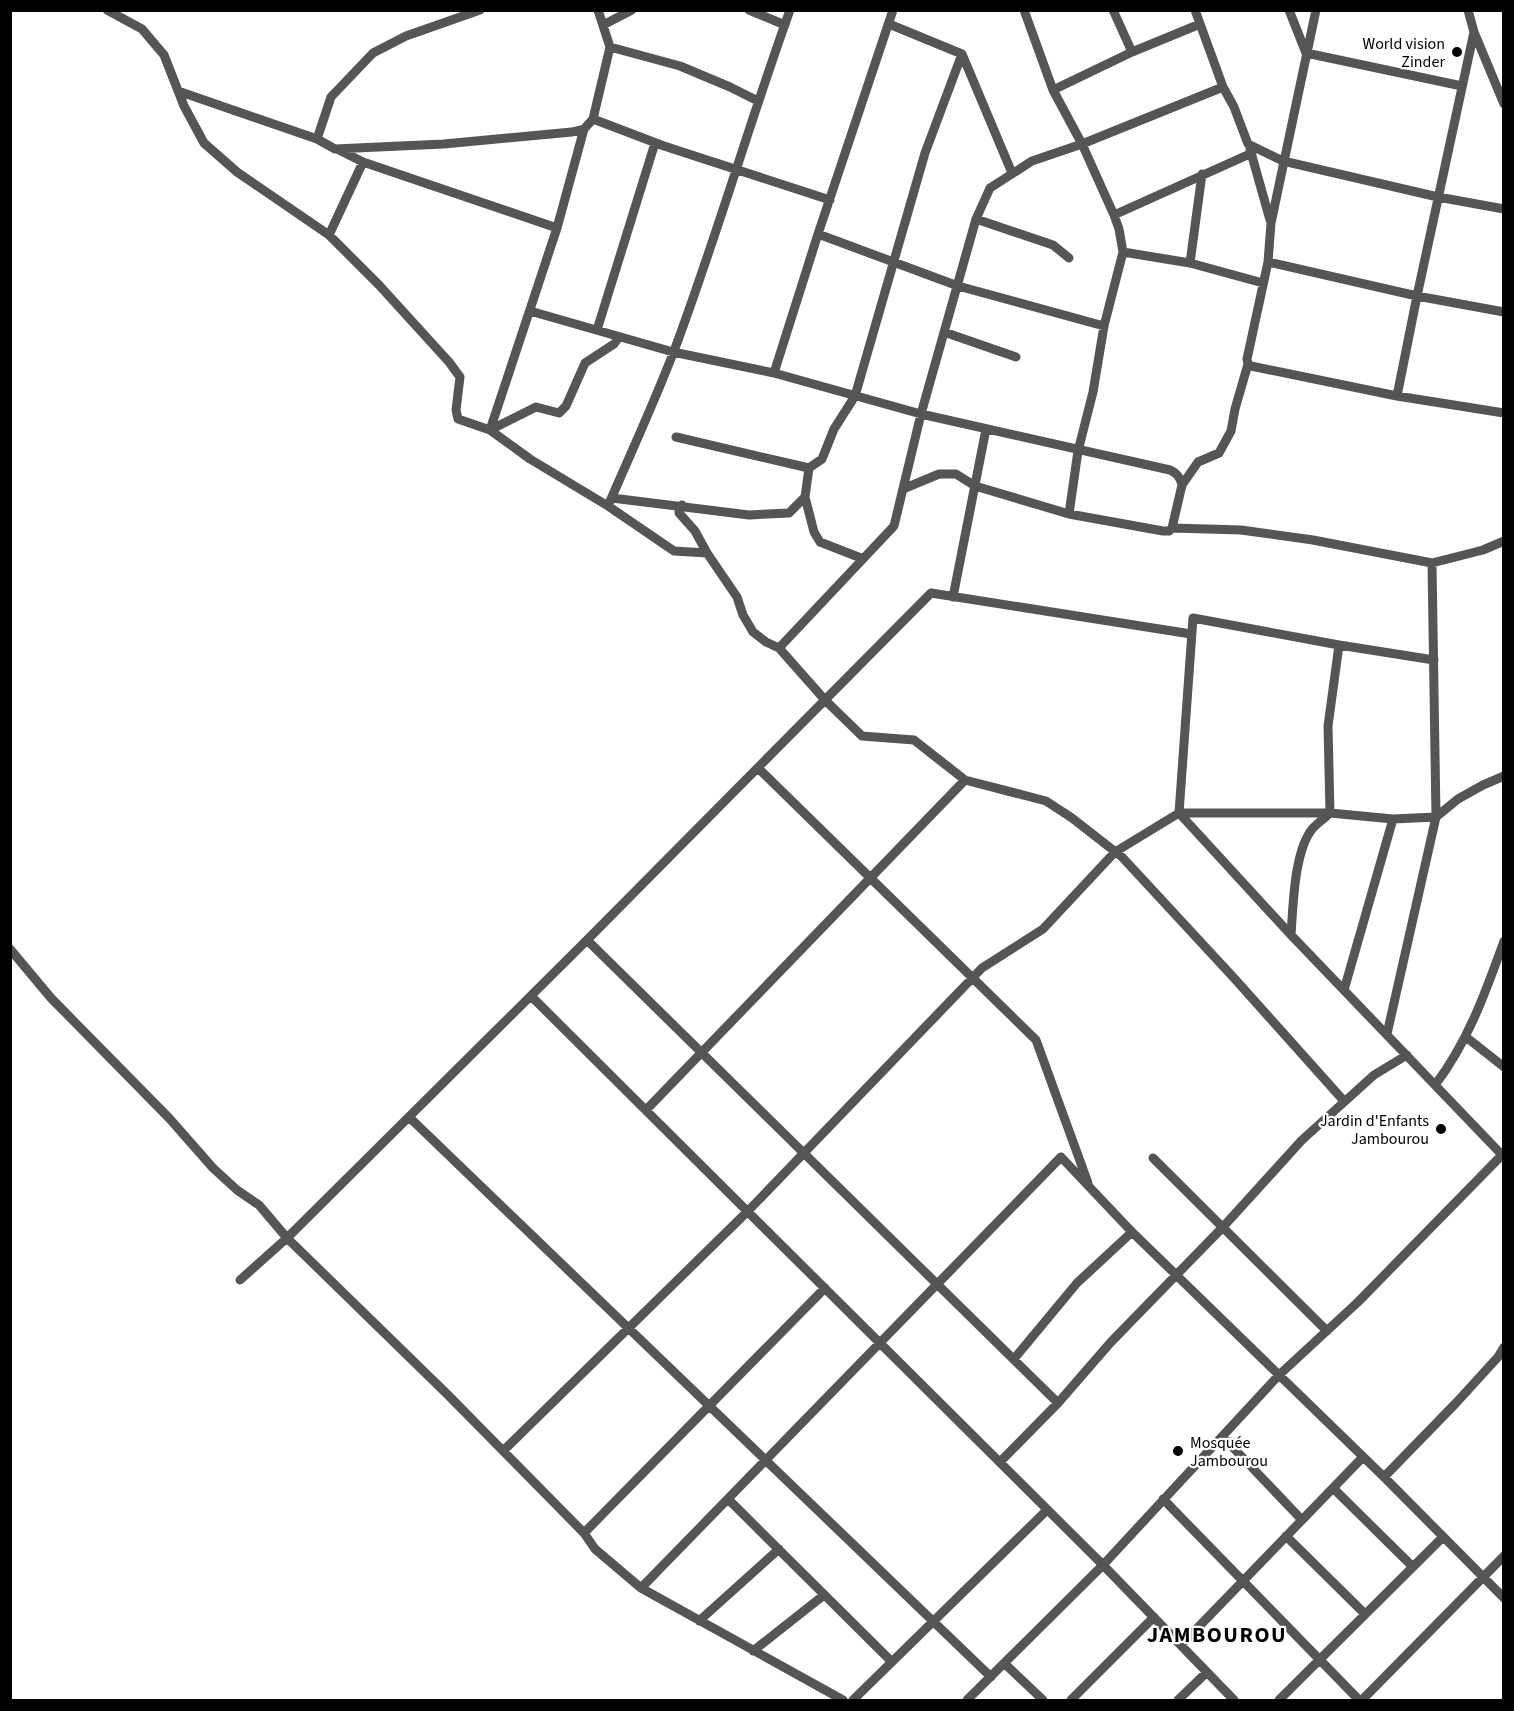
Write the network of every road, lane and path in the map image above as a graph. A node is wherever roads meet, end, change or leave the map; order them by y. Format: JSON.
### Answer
{"nodes":[{"id":1,"x":107,"y":10,"type":"edge"},
{"id":2,"x":480,"y":10,"type":"edge"},
{"id":3,"x":598,"y":10,"type":"edge"},
{"id":4,"x":632,"y":10,"type":"edge"},
{"id":5,"x":749,"y":10,"type":"edge"},
{"id":6,"x":790,"y":10,"type":"edge"},
{"id":7,"x":893,"y":10,"type":"edge"},
{"id":8,"x":1024,"y":10,"type":"edge"},
{"id":9,"x":1113,"y":10,"type":"edge"},
{"id":10,"x":1195,"y":10,"type":"edge"},
{"id":11,"x":1289,"y":10,"type":"edge"},
{"id":12,"x":1316,"y":10,"type":"edge"},
{"id":13,"x":1468,"y":10,"type":"edge"},
{"id":14,"x":889,"y":24,"type":"junction"},
{"id":15,"x":1200,"y":24,"type":"junction"},
{"id":16,"x":603,"y":25,"type":"junction"},
{"id":17,"x":785,"y":25,"type":"junction"},
{"id":18,"x":1474,"y":32,"type":"junction"},
{"id":19,"x":610,"y":47,"type":"junction"},
{"id":20,"x":1132,"y":52,"type":"junction"},
{"id":21,"x":1306,"y":53,"type":"junction"},
{"id":22,"x":962,"y":54,"type":"junction"},
{"id":23,"x":1462,"y":86,"type":"junction"},
{"id":24,"x":1223,"y":87,"type":"junction"},
{"id":25,"x":1053,"y":90,"type":"junction"},
{"id":26,"x":1501,"y":90,"type":"edge"},
{"id":27,"x":178,"y":91,"type":"junction"},
{"id":28,"x":758,"y":101,"type":"junction"},
{"id":29,"x":1503,"y":104,"type":"edge"},
{"id":30,"x":593,"y":119,"type":"junction"},
{"id":31,"x":584,"y":129,"type":"junction"},
{"id":32,"x":316,"y":139,"type":"junction"},
{"id":33,"x":655,"y":142,"type":"junction"},
{"id":34,"x":1082,"y":144,"type":"junction"},
{"id":35,"x":335,"y":148,"type":"junction"},
{"id":36,"x":1250,"y":149,"type":"junction"},
{"id":37,"x":1283,"y":160,"type":"junction"},
{"id":38,"x":363,"y":162,"type":"junction"},
{"id":39,"x":738,"y":169,"type":"junction"},
{"id":40,"x":1012,"y":173,"type":"junction"},
{"id":41,"x":1202,"y":174,"type":"junction"},
{"id":42,"x":1438,"y":196,"type":"junction"},
{"id":43,"x":830,"y":200,"type":"junction"},
{"id":44,"x":1503,"y":209,"type":"edge"},
{"id":45,"x":1114,"y":215,"type":"junction"},
{"id":46,"x":976,"y":219,"type":"junction"},
{"id":47,"x":1271,"y":223,"type":"junction"},
{"id":48,"x":557,"y":228,"type":"junction"},
{"id":49,"x":818,"y":234,"type":"junction"},
{"id":50,"x":329,"y":235,"type":"junction"},
{"id":51,"x":1123,"y":252,"type":"junction"},
{"id":52,"x":1069,"y":258,"type":"dead end"},
{"id":53,"x":895,"y":261,"type":"junction"},
{"id":54,"x":1268,"y":262,"type":"junction"},
{"id":55,"x":1190,"y":263,"type":"junction"},
{"id":56,"x":1263,"y":283,"type":"junction"},
{"id":57,"x":958,"y":286,"type":"junction"},
{"id":58,"x":1417,"y":296,"type":"junction"},
{"id":59,"x":530,"y":311,"type":"junction"},
{"id":60,"x":1503,"y":312,"type":"edge"},
{"id":61,"x":1104,"y":326,"type":"junction"},
{"id":62,"x":597,"y":330,"type":"junction"},
{"id":63,"x":944,"y":332,"type":"junction"},
{"id":64,"x":619,"y":336,"type":"junction"},
{"id":65,"x":673,"y":352,"type":"junction"},
{"id":66,"x":1016,"y":357,"type":"dead end"},
{"id":67,"x":1248,"y":364,"type":"junction"},
{"id":68,"x":774,"y":373,"type":"junction"},
{"id":69,"x":855,"y":396,"type":"junction"},
{"id":70,"x":1397,"y":396,"type":"junction"},
{"id":71,"x":1503,"y":413,"type":"edge"},
{"id":72,"x":921,"y":414,"type":"junction"},
{"id":73,"x":986,"y":429,"type":"junction"},
{"id":74,"x":490,"y":430,"type":"junction"},
{"id":75,"x":676,"y":436,"type":"dead end"},
{"id":76,"x":1078,"y":451,"type":"junction"},
{"id":77,"x":809,"y":468,"type":"junction"},
{"id":78,"x":1182,"y":485,"type":"junction"},
{"id":79,"x":975,"y":486,"type":"junction"},
{"id":80,"x":903,"y":489,"type":"junction"},
{"id":81,"x":805,"y":497,"type":"junction"},
{"id":82,"x":610,"y":502,"type":"junction"},
{"id":83,"x":682,"y":505,"type":"junction"},
{"id":84,"x":1069,"y":514,"type":"junction"},
{"id":85,"x":1172,"y":528,"type":"junction"},
{"id":86,"x":1503,"y":541,"type":"edge"},
{"id":87,"x":707,"y":553,"type":"junction"},
{"id":88,"x":861,"y":558,"type":"junction"},
{"id":89,"x":1432,"y":563,"type":"junction"},
{"id":90,"x":953,"y":597,"type":"junction"},
{"id":91,"x":1191,"y":634,"type":"junction"},
{"id":92,"x":1339,"y":645,"type":"junction"},
{"id":93,"x":778,"y":648,"type":"junction"},
{"id":94,"x":1434,"y":660,"type":"junction"},
{"id":95,"x":825,"y":700,"type":"junction"},
{"id":96,"x":758,"y":768,"type":"junction"},
{"id":97,"x":1503,"y":776,"type":"edge"},
{"id":98,"x":964,"y":780,"type":"junction"},
{"id":99,"x":1179,"y":813,"type":"junction"},
{"id":100,"x":1330,"y":813,"type":"junction"},
{"id":101,"x":1436,"y":817,"type":"junction"},
{"id":102,"x":1393,"y":819,"type":"junction"},
{"id":103,"x":1115,"y":852,"type":"junction"},
{"id":104,"x":870,"y":878,"type":"junction"},
{"id":105,"x":1291,"y":935,"type":"junction"},
{"id":106,"x":587,"y":940,"type":"junction"},
{"id":107,"x":1503,"y":941,"type":"edge"},
{"id":108,"x":10,"y":950,"type":"edge"},
{"id":109,"x":972,"y":978,"type":"junction"},
{"id":110,"x":1344,"y":990,"type":"junction"},
{"id":111,"x":531,"y":996,"type":"junction"},
{"id":112,"x":1387,"y":1034,"type":"junction"},
{"id":113,"x":1466,"y":1037,"type":"junction"},
{"id":114,"x":702,"y":1053,"type":"junction"},
{"id":115,"x":1407,"y":1055,"type":"junction"},
{"id":116,"x":1503,"y":1067,"type":"edge"},
{"id":117,"x":1436,"y":1085,"type":"junction"},
{"id":118,"x":1344,"y":1101,"type":"junction"},
{"id":119,"x":646,"y":1110,"type":"junction"},
{"id":120,"x":408,"y":1118,"type":"junction"},
{"id":121,"x":803,"y":1152,"type":"junction"},
{"id":122,"x":1502,"y":1156,"type":"edge"},
{"id":123,"x":1153,"y":1158,"type":"dead end"},
{"id":124,"x":1089,"y":1185,"type":"junction"},
{"id":125,"x":748,"y":1211,"type":"junction"},
{"id":126,"x":1223,"y":1227,"type":"junction"},
{"id":127,"x":1132,"y":1232,"type":"junction"},
{"id":128,"x":287,"y":1238,"type":"junction"},
{"id":129,"x":1177,"y":1276,"type":"junction"},
{"id":130,"x":240,"y":1280,"type":"dead end"},
{"id":131,"x":937,"y":1284,"type":"junction"},
{"id":132,"x":825,"y":1288,"type":"junction"},
{"id":133,"x":628,"y":1328,"type":"junction"},
{"id":134,"x":1327,"y":1331,"type":"junction"},
{"id":135,"x":880,"y":1342,"type":"junction"},
{"id":136,"x":1503,"y":1347,"type":"edge"},
{"id":137,"x":1014,"y":1359,"type":"junction"},
{"id":138,"x":1279,"y":1375,"type":"junction"},
{"id":139,"x":1058,"y":1403,"type":"junction"},
{"id":140,"x":709,"y":1406,"type":"junction"},
{"id":141,"x":1222,"y":1437,"type":"junction"},
{"id":142,"x":503,"y":1451,"type":"junction"},
{"id":143,"x":1363,"y":1457,"type":"junction"},
{"id":144,"x":765,"y":1460,"type":"junction"},
{"id":145,"x":1000,"y":1462,"type":"junction"},
{"id":146,"x":1384,"y":1477,"type":"junction"},
{"id":147,"x":1333,"y":1488,"type":"junction"},
{"id":148,"x":728,"y":1499,"type":"junction"},
{"id":149,"x":1163,"y":1499,"type":"junction"},
{"id":150,"x":1047,"y":1510,"type":"junction"},
{"id":151,"x":1302,"y":1520,"type":"junction"},
{"id":152,"x":584,"y":1533,"type":"junction"},
{"id":153,"x":1286,"y":1536,"type":"junction"},
{"id":154,"x":1442,"y":1538,"type":"junction"},
{"id":155,"x":779,"y":1550,"type":"junction"},
{"id":156,"x":1503,"y":1556,"type":"edge"},
{"id":157,"x":1103,"y":1565,"type":"junction"},
{"id":158,"x":1413,"y":1567,"type":"junction"},
{"id":159,"x":1483,"y":1577,"type":"junction"},
{"id":160,"x":1243,"y":1581,"type":"junction"},
{"id":161,"x":641,"y":1587,"type":"junction"},
{"id":162,"x":824,"y":1595,"type":"junction"},
{"id":163,"x":1503,"y":1598,"type":"edge"},
{"id":164,"x":1365,"y":1614,"type":"junction"},
{"id":165,"x":1154,"y":1617,"type":"junction"},
{"id":166,"x":699,"y":1621,"type":"junction"},
{"id":167,"x":933,"y":1621,"type":"junction"},
{"id":168,"x":1181,"y":1645,"type":"junction"},
{"id":169,"x":753,"y":1651,"type":"junction"},
{"id":170,"x":1319,"y":1660,"type":"junction"},
{"id":171,"x":892,"y":1662,"type":"junction"},
{"id":172,"x":1005,"y":1664,"type":"junction"},
{"id":173,"x":1207,"y":1672,"type":"junction"},
{"id":174,"x":991,"y":1677,"type":"junction"},
{"id":175,"x":843,"y":1701,"type":"edge"},
{"id":176,"x":853,"y":1701,"type":"edge"},
{"id":177,"x":967,"y":1701,"type":"edge"},
{"id":178,"x":1042,"y":1701,"type":"edge"},
{"id":179,"x":1071,"y":1701,"type":"edge"},
{"id":180,"x":1178,"y":1701,"type":"edge"},
{"id":181,"x":1234,"y":1701,"type":"edge"},
{"id":182,"x":1279,"y":1701,"type":"edge"},
{"id":183,"x":1360,"y":1701,"type":"edge"}],
"edges":[{"from":1,"to":27,"type":"street"},
{"from":2,"to":32,"type":"street"},
{"from":3,"to":16,"type":"street"},
{"from":4,"to":16,"type":"street"},
{"from":5,"to":17,"type":"street"},
{"from":6,"to":17,"type":"street"},
{"from":7,"to":14,"type":"street"},
{"from":8,"to":25,"type":"street"},
{"from":9,"to":20,"type":"street"},
{"from":10,"to":15,"type":"street"},
{"from":11,"to":21,"type":"street"},
{"from":12,"to":21,"type":"street"},
{"from":13,"to":18,"type":"street"},
{"from":14,"to":22,"type":"street"},
{"from":14,"to":43,"type":"street"},
{"from":15,"to":20,"type":"street"},
{"from":15,"to":24,"type":"street"},
{"from":16,"to":19,"type":"street"},
{"from":17,"to":28,"type":"street"},
{"from":18,"to":23,"type":"street"},
{"from":18,"to":26,"type":"street"},
{"from":19,"to":28,"type":"street"},
{"from":19,"to":30,"type":"street"},
{"from":20,"to":25,"type":"street"},
{"from":21,"to":23,"type":"street"},
{"from":21,"to":37,"type":"street"},
{"from":22,"to":40,"type":"street"},
{"from":22,"to":53,"type":"street"},
{"from":23,"to":42,"type":"street"},
{"from":24,"to":34,"type":"street"},
{"from":24,"to":36,"type":"street"},
{"from":25,"to":34,"type":"street"},
{"from":26,"to":29,"type":"street"},
{"from":27,"to":32,"type":"street"},
{"from":27,"to":50,"type":"street"},
{"from":28,"to":39,"type":"street"},
{"from":30,"to":31,"type":"street"},
{"from":30,"to":33,"type":"street"},
{"from":31,"to":35,"type":"street"},
{"from":31,"to":48,"type":"street"},
{"from":32,"to":35,"type":"street"},
{"from":33,"to":39,"type":"street"},
{"from":33,"to":62,"type":"street"},
{"from":34,"to":40,"type":"street"},
{"from":34,"to":45,"type":"street"},
{"from":35,"to":38,"type":"street"},
{"from":36,"to":37,"type":"street"},
{"from":36,"to":41,"type":"street"},
{"from":36,"to":47,"type":"street"},
{"from":37,"to":42,"type":"street"},
{"from":37,"to":47,"type":"street"},
{"from":38,"to":48,"type":"street"},
{"from":38,"to":50,"type":"street"},
{"from":39,"to":43,"type":"street"},
{"from":39,"to":65,"type":"street"},
{"from":40,"to":46,"type":"street"},
{"from":41,"to":45,"type":"street"},
{"from":41,"to":55,"type":"street"},
{"from":42,"to":44,"type":"street"},
{"from":42,"to":58,"type":"street"},
{"from":43,"to":49,"type":"street"},
{"from":45,"to":51,"type":"street"},
{"from":46,"to":52,"type":"street"},
{"from":46,"to":57,"type":"street"},
{"from":47,"to":54,"type":"street"},
{"from":48,"to":59,"type":"street"},
{"from":49,"to":53,"type":"street"},
{"from":49,"to":68,"type":"street"},
{"from":50,"to":74,"type":"street"},
{"from":51,"to":55,"type":"street"},
{"from":51,"to":61,"type":"street"},
{"from":53,"to":57,"type":"street"},
{"from":53,"to":69,"type":"street"},
{"from":54,"to":56,"type":"street"},
{"from":54,"to":58,"type":"street"},
{"from":55,"to":56,"type":"street"},
{"from":56,"to":67,"type":"street"},
{"from":57,"to":61,"type":"street"},
{"from":57,"to":63,"type":"street"},
{"from":58,"to":60,"type":"street"},
{"from":58,"to":70,"type":"street"},
{"from":59,"to":62,"type":"street"},
{"from":59,"to":74,"type":"street"},
{"from":61,"to":76,"type":"street"},
{"from":62,"to":64,"type":"street"},
{"from":63,"to":66,"type":"street"},
{"from":63,"to":72,"type":"street"},
{"from":64,"to":65,"type":"street"},
{"from":64,"to":74,"type":"street"},
{"from":65,"to":68,"type":"street"},
{"from":65,"to":82,"type":"street"},
{"from":67,"to":70,"type":"street"},
{"from":67,"to":78,"type":"street"},
{"from":68,"to":69,"type":"street"},
{"from":69,"to":72,"type":"street"},
{"from":69,"to":77,"type":"street"},
{"from":70,"to":71,"type":"street"},
{"from":72,"to":73,"type":"street"},
{"from":72,"to":80,"type":"street"},
{"from":73,"to":76,"type":"street"},
{"from":73,"to":79,"type":"street"},
{"from":74,"to":82,"type":"street"},
{"from":75,"to":77,"type":"street"},
{"from":76,"to":78,"type":"street"},
{"from":76,"to":84,"type":"street"},
{"from":77,"to":81,"type":"street"},
{"from":78,"to":85,"type":"street"},
{"from":79,"to":80,"type":"street"},
{"from":79,"to":84,"type":"street"},
{"from":79,"to":90,"type":"street"},
{"from":80,"to":88,"type":"street"},
{"from":81,"to":83,"type":"street"},
{"from":81,"to":88,"type":"street"},
{"from":82,"to":83,"type":"street"},
{"from":82,"to":87,"type":"street"},
{"from":83,"to":87,"type":"street"},
{"from":84,"to":85,"type":"street"},
{"from":85,"to":89,"type":"street"},
{"from":86,"to":89,"type":"street"},
{"from":87,"to":93,"type":"street"},
{"from":88,"to":93,"type":"street"},
{"from":89,"to":94,"type":"street"},
{"from":90,"to":91,"type":"street"},
{"from":90,"to":95,"type":"street"},
{"from":91,"to":92,"type":"street"},
{"from":91,"to":99,"type":"street"},
{"from":92,"to":94,"type":"street"},
{"from":92,"to":100,"type":"street"},
{"from":93,"to":95,"type":"street"},
{"from":94,"to":101,"type":"street"},
{"from":95,"to":96,"type":"street"},
{"from":95,"to":98,"type":"street"},
{"from":96,"to":104,"type":"street"},
{"from":96,"to":106,"type":"street"},
{"from":97,"to":101,"type":"street"},
{"from":98,"to":103,"type":"street"},
{"from":98,"to":104,"type":"street"},
{"from":99,"to":100,"type":"street"},
{"from":99,"to":103,"type":"street"},
{"from":99,"to":105,"type":"street"},
{"from":100,"to":102,"type":"street"},
{"from":100,"to":105,"type":"street"},
{"from":101,"to":102,"type":"street"},
{"from":101,"to":112,"type":"street"},
{"from":102,"to":110,"type":"street"},
{"from":103,"to":109,"type":"street"},
{"from":103,"to":118,"type":"street"},
{"from":104,"to":109,"type":"street"},
{"from":104,"to":114,"type":"street"},
{"from":105,"to":110,"type":"street"},
{"from":106,"to":111,"type":"street"},
{"from":106,"to":114,"type":"street"},
{"from":107,"to":113,"type":"street"},
{"from":108,"to":128,"type":"street"},
{"from":109,"to":121,"type":"street"},
{"from":109,"to":124,"type":"street"},
{"from":110,"to":112,"type":"street"},
{"from":111,"to":119,"type":"street"},
{"from":111,"to":120,"type":"street"},
{"from":112,"to":115,"type":"street"},
{"from":113,"to":116,"type":"street"},
{"from":113,"to":117,"type":"street"},
{"from":114,"to":119,"type":"street"},
{"from":114,"to":121,"type":"street"},
{"from":115,"to":117,"type":"street"},
{"from":115,"to":118,"type":"street"},
{"from":117,"to":122,"type":"street"},
{"from":118,"to":126,"type":"street"},
{"from":119,"to":125,"type":"street"},
{"from":120,"to":128,"type":"street"},
{"from":120,"to":133,"type":"street"},
{"from":121,"to":125,"type":"street"},
{"from":121,"to":131,"type":"street"},
{"from":122,"to":134,"type":"street"},
{"from":123,"to":126,"type":"street"},
{"from":124,"to":127,"type":"street"},
{"from":124,"to":131,"type":"street"},
{"from":125,"to":132,"type":"street"},
{"from":125,"to":133,"type":"street"},
{"from":126,"to":129,"type":"street"},
{"from":126,"to":134,"type":"street"},
{"from":127,"to":129,"type":"street"},
{"from":127,"to":137,"type":"street"},
{"from":128,"to":130,"type":"street"},
{"from":128,"to":142,"type":"street"},
{"from":129,"to":138,"type":"street"},
{"from":129,"to":139,"type":"street"},
{"from":131,"to":135,"type":"street"},
{"from":131,"to":137,"type":"street"},
{"from":132,"to":135,"type":"street"},
{"from":132,"to":140,"type":"street"},
{"from":133,"to":140,"type":"street"},
{"from":133,"to":142,"type":"street"},
{"from":134,"to":138,"type":"street"},
{"from":135,"to":144,"type":"street"},
{"from":135,"to":145,"type":"street"},
{"from":136,"to":146,"type":"street"},
{"from":137,"to":139,"type":"street"},
{"from":138,"to":141,"type":"street"},
{"from":138,"to":143,"type":"street"},
{"from":139,"to":145,"type":"street"},
{"from":140,"to":144,"type":"street"},
{"from":140,"to":152,"type":"street"},
{"from":141,"to":149,"type":"street"},
{"from":141,"to":151,"type":"street"},
{"from":142,"to":152,"type":"street"},
{"from":143,"to":146,"type":"street"},
{"from":143,"to":147,"type":"street"},
{"from":144,"to":148,"type":"street"},
{"from":144,"to":167,"type":"street"},
{"from":145,"to":150,"type":"street"},
{"from":146,"to":154,"type":"street"},
{"from":147,"to":151,"type":"street"},
{"from":147,"to":158,"type":"street"},
{"from":148,"to":155,"type":"street"},
{"from":148,"to":161,"type":"street"},
{"from":149,"to":157,"type":"street"},
{"from":149,"to":160,"type":"street"},
{"from":150,"to":157,"type":"street"},
{"from":150,"to":167,"type":"street"},
{"from":151,"to":153,"type":"street"},
{"from":152,"to":161,"type":"street"},
{"from":153,"to":160,"type":"street"},
{"from":153,"to":164,"type":"street"},
{"from":154,"to":158,"type":"street"},
{"from":154,"to":159,"type":"street"},
{"from":155,"to":162,"type":"street"},
{"from":155,"to":166,"type":"street"},
{"from":156,"to":159,"type":"street"},
{"from":157,"to":165,"type":"street"},
{"from":157,"to":172,"type":"street"},
{"from":158,"to":164,"type":"street"},
{"from":159,"to":163,"type":"street"},
{"from":159,"to":183,"type":"street"},
{"from":160,"to":168,"type":"street"},
{"from":160,"to":170,"type":"street"},
{"from":161,"to":166,"type":"street"},
{"from":162,"to":169,"type":"street"},
{"from":162,"to":171,"type":"street"},
{"from":164,"to":170,"type":"street"},
{"from":165,"to":168,"type":"street"},
{"from":165,"to":179,"type":"street"},
{"from":166,"to":169,"type":"street"},
{"from":167,"to":171,"type":"street"},
{"from":167,"to":174,"type":"street"},
{"from":168,"to":173,"type":"street"},
{"from":169,"to":175,"type":"street"},
{"from":170,"to":182,"type":"street"},
{"from":170,"to":183,"type":"street"},
{"from":171,"to":176,"type":"street"},
{"from":172,"to":174,"type":"street"},
{"from":172,"to":178,"type":"street"},
{"from":173,"to":180,"type":"street"},
{"from":173,"to":181,"type":"street"},
{"from":174,"to":177,"type":"street"}]}
